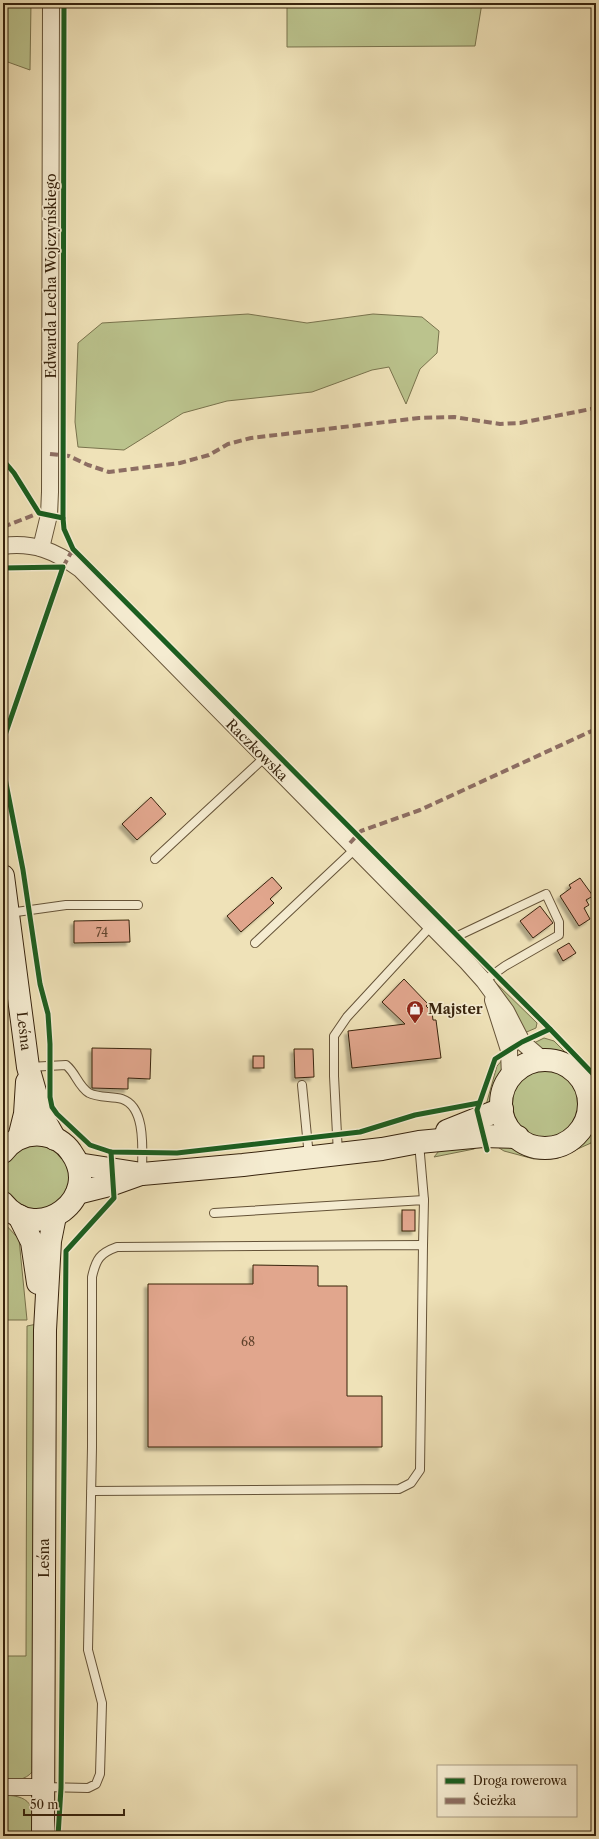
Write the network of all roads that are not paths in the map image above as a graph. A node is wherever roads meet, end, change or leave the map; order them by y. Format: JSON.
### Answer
{"nodes":[{"id":1,"x":51,"y":3,"type":"edge"},
{"id":2,"x":3,"y":546,"type":"edge"},
{"id":3,"x":42,"y":548,"type":"junction"},
{"id":4,"x":265,"y":757,"type":"junction"},
{"id":5,"x":355,"y":849,"type":"junction"},
{"id":6,"x":155,"y":859,"type":"dead end"},
{"id":7,"x":3,"y":876,"type":"edge"},
{"id":8,"x":138,"y":905,"type":"dead end"},
{"id":9,"x":9,"y":913,"type":"junction"},
{"id":10,"x":431,"y":926,"type":"junction"},
{"id":11,"x":447,"y":941,"type":"junction"},
{"id":12,"x":255,"y":943,"type":"dead end"},
{"id":13,"x":487,"y":986,"type":"junction"},
{"id":14,"x":543,"y":1060,"type":"junction"},
{"id":15,"x":28,"y":1067,"type":"junction"},
{"id":16,"x":510,"y":1078,"type":"junction"},
{"id":17,"x":302,"y":1085,"type":"dead end"},
{"id":18,"x":592,"y":1094,"type":"edge"},
{"id":19,"x":502,"y":1109,"type":"junction"},
{"id":20,"x":588,"y":1130,"type":"edge"},
{"id":21,"x":518,"y":1137,"type":"junction"},
{"id":22,"x":55,"y":1139,"type":"junction"},
{"id":23,"x":419,"y":1142,"type":"junction"},
{"id":24,"x":11,"y":1145,"type":"edge"},
{"id":25,"x":338,"y":1154,"type":"junction"},
{"id":26,"x":309,"y":1157,"type":"junction"},
{"id":27,"x":78,"y":1164,"type":"junction"},
{"id":28,"x":142,"y":1174,"type":"junction"},
{"id":29,"x":77,"y":1193,"type":"junction"},
{"id":30,"x":424,"y":1200,"type":"junction"},
{"id":31,"x":11,"y":1210,"type":"edge"},
{"id":32,"x":214,"y":1213,"type":"dead end"},
{"id":33,"x":55,"y":1216,"type":"junction"},
{"id":34,"x":423,"y":1245,"type":"junction"},
{"id":35,"x":45,"y":1330,"type":"junction"},
{"id":36,"x":91,"y":1491,"type":"junction"},
{"id":37,"x":3,"y":1787,"type":"edge"},
{"id":38,"x":42,"y":1787,"type":"junction"},
{"id":39,"x":37,"y":1836,"type":"edge"},
{"id":40,"x":43,"y":1836,"type":"edge"}],
"edges":[{"from":1,"to":3,"type":"street","name":"Edwarda Lecha Wojczyńskiego"},
{"from":2,"to":3,"type":"street","name":"Raczkowska"},
{"from":3,"to":4,"type":"street","name":"Raczkowska"},
{"from":4,"to":5,"type":"street","name":"Raczkowska"},
{"from":4,"to":6,"type":"lane"},
{"from":5,"to":10,"type":"street","name":"Raczkowska"},
{"from":5,"to":12,"type":"lane"},
{"from":7,"to":9,"type":"main road","name":"Leśna"},
{"from":8,"to":9,"type":"lane"},
{"from":9,"to":15,"type":"main road","name":"Leśna"},
{"from":10,"to":11,"type":"street","name":"Raczkowska"},
{"from":10,"to":25,"type":"lane"},
{"from":11,"to":13,"type":"street","name":"Raczkowska"},
{"from":11,"to":13,"type":"lane"},
{"from":13,"to":14,"type":"street","name":"Raczkowska"},
{"from":13,"to":16,"type":"street","name":"Raczkowska"},
{"from":14,"to":16,"type":"main road"},
{"from":14,"to":18,"type":"main road"},
{"from":15,"to":22,"type":"main road","name":"Leśna"},
{"from":15,"to":24,"type":"main road","name":"Leśna"},
{"from":15,"to":28,"type":"lane"},
{"from":16,"to":19,"type":"main road"},
{"from":17,"to":26,"type":"lane"},
{"from":18,"to":20,"type":"main road"},
{"from":19,"to":21,"type":"main road"},
{"from":19,"to":23,"type":"main road"},
{"from":20,"to":21,"type":"main road"},
{"from":21,"to":23,"type":"main road"},
{"from":22,"to":24,"type":"main road"},
{"from":22,"to":27,"type":"main road"},
{"from":23,"to":25,"type":"main road"},
{"from":23,"to":30,"type":"lane"},
{"from":25,"to":26,"type":"main road"},
{"from":26,"to":28,"type":"main road"},
{"from":27,"to":28,"type":"main road"},
{"from":27,"to":29,"type":"main road"},
{"from":28,"to":29,"type":"main road"},
{"from":29,"to":33,"type":"main road"},
{"from":30,"to":32,"type":"lane"},
{"from":30,"to":34,"type":"lane"},
{"from":31,"to":33,"type":"main road"},
{"from":31,"to":35,"type":"main road","name":"Leśna"},
{"from":33,"to":35,"type":"main road","name":"Leśna"},
{"from":34,"to":36,"type":"lane"},
{"from":34,"to":36,"type":"lane"},
{"from":35,"to":38,"type":"main road","name":"Leśna"},
{"from":36,"to":38,"type":"lane"},
{"from":37,"to":38,"type":"street"},
{"from":38,"to":39,"type":"main road","name":"Leśna"},
{"from":38,"to":40,"type":"main road","name":"Leśna"}]}
